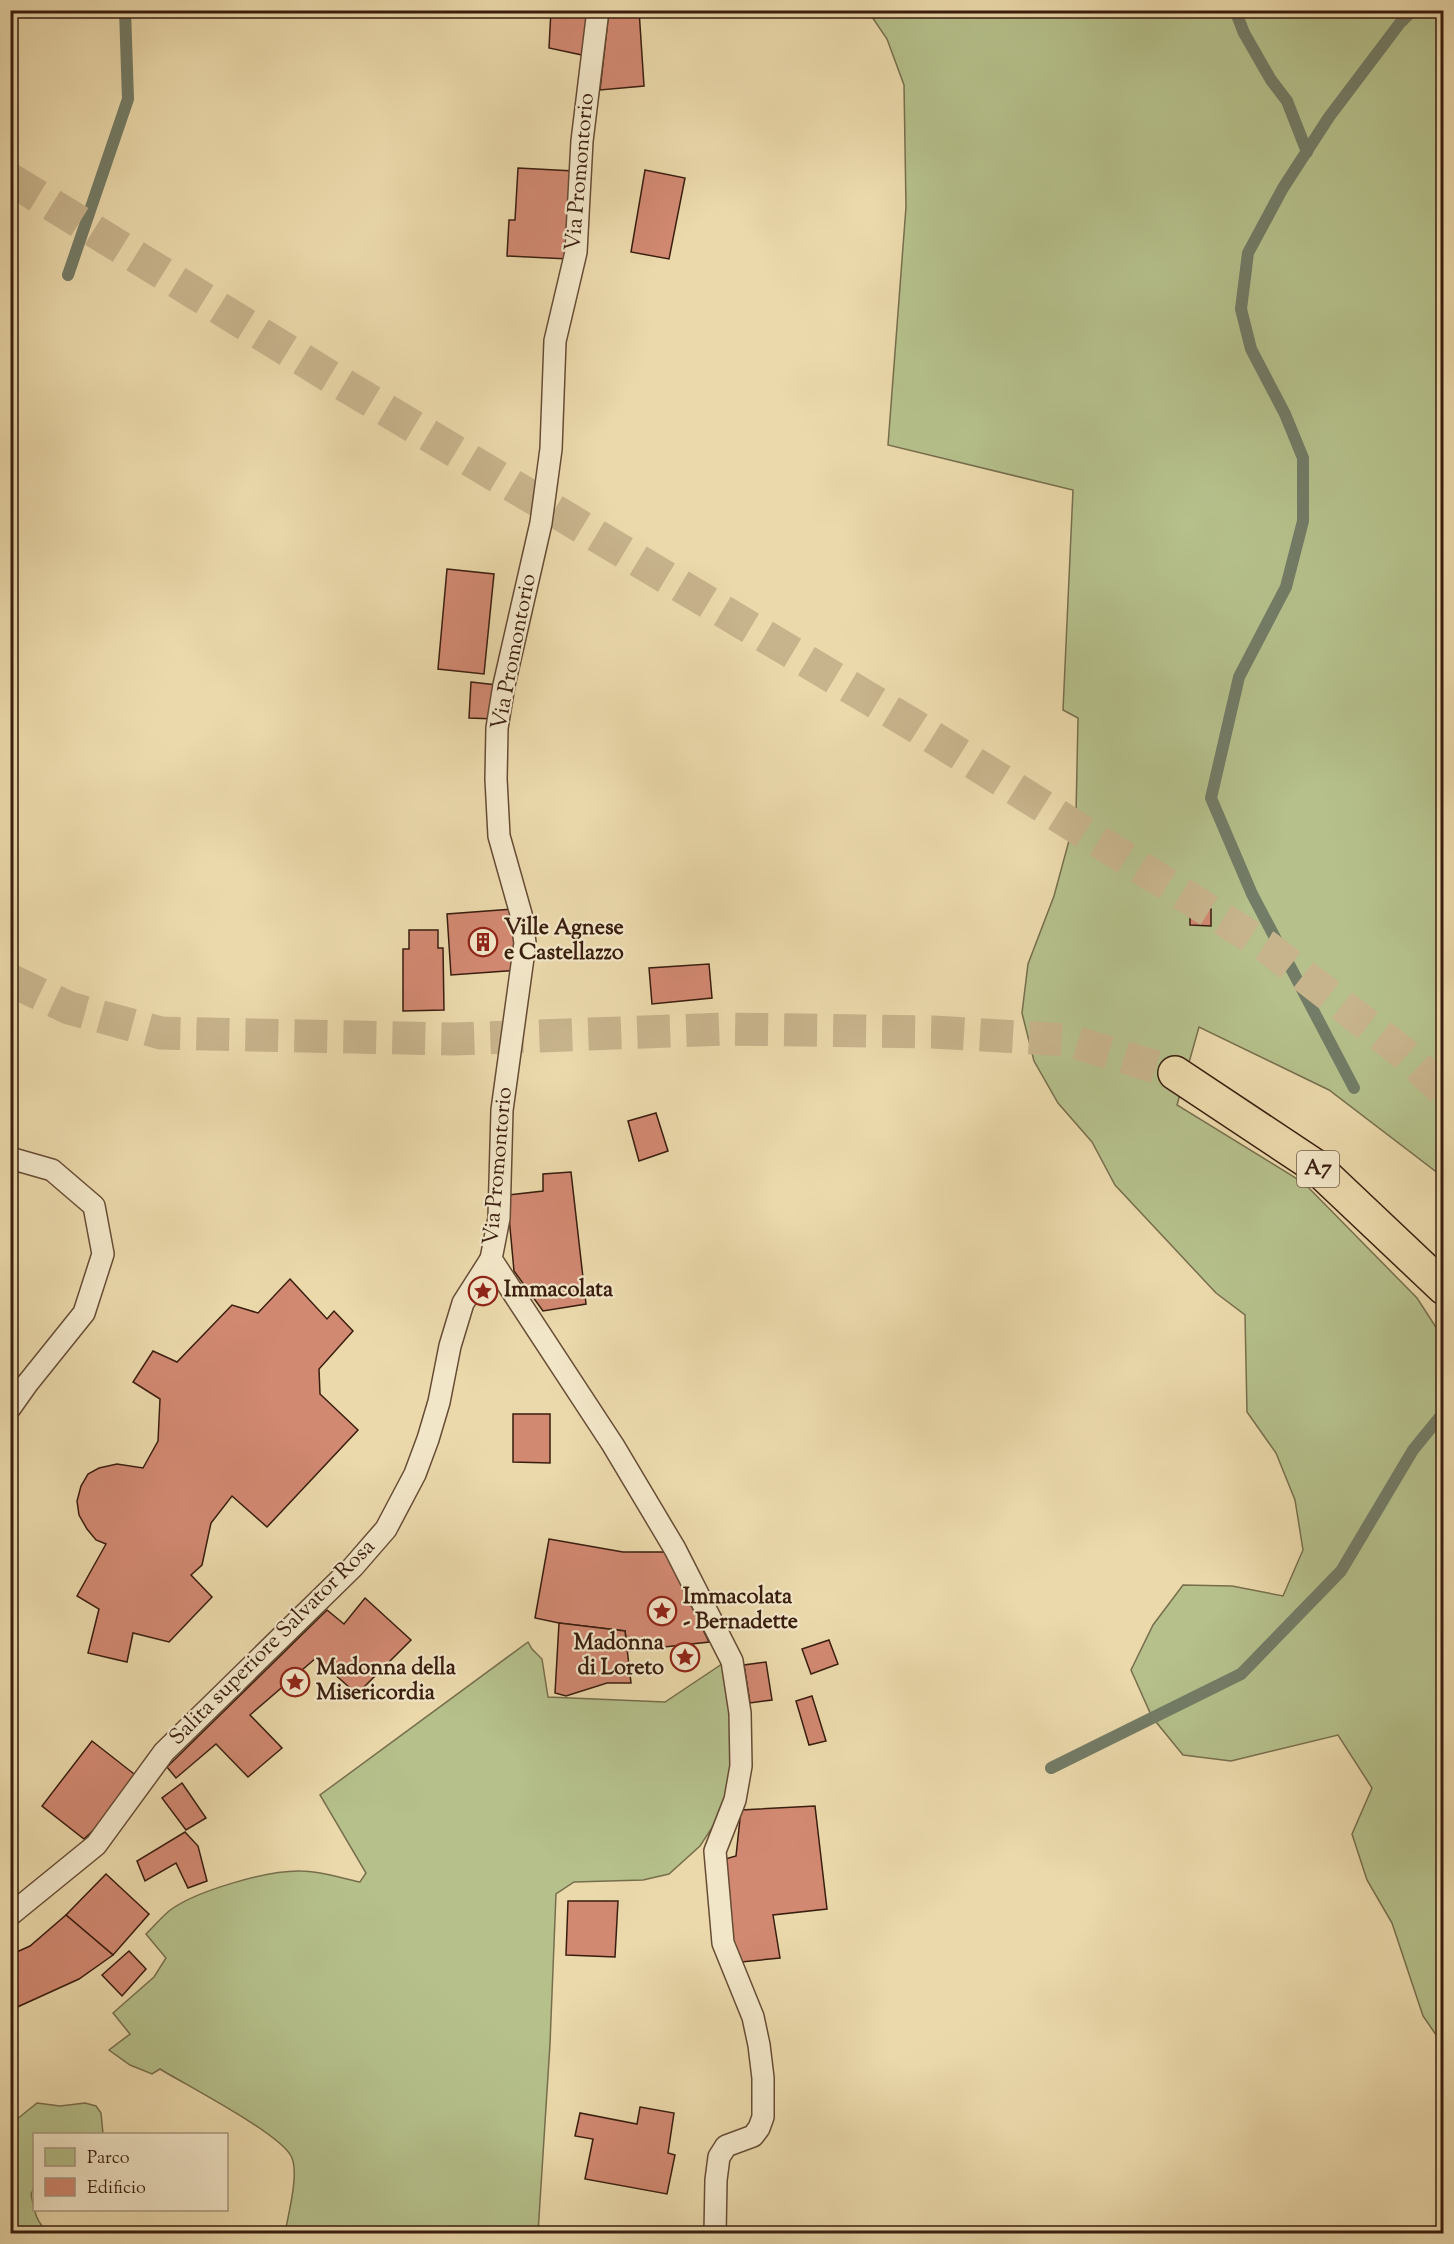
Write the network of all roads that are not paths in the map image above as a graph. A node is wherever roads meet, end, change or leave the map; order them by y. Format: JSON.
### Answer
{"nodes":[{"id":1,"x":598,"y":10,"type":"edge"},
{"id":2,"x":1176,"y":1073,"type":"tunnel mouth"},
{"id":3,"x":10,"y":1158,"type":"edge"},
{"id":4,"x":491,"y":1259,"type":"junction"},
{"id":5,"x":1443,"y":1287,"type":"edge"},
{"id":6,"x":10,"y":1408,"type":"edge"},
{"id":7,"x":10,"y":1915,"type":"edge"},
{"id":8,"x":715,"y":2234,"type":"edge"}],
"edges":[{"from":1,"to":4,"type":"lane","name":"Via Promontorio"},
{"from":2,"to":5,"type":"highway","number":"A7"},
{"from":3,"to":6,"type":"lane"},
{"from":4,"to":7,"type":"lane","name":"Salita superiore Salvator Rosa"},
{"from":4,"to":8,"type":"lane","name":"Via Promontorio"}]}
